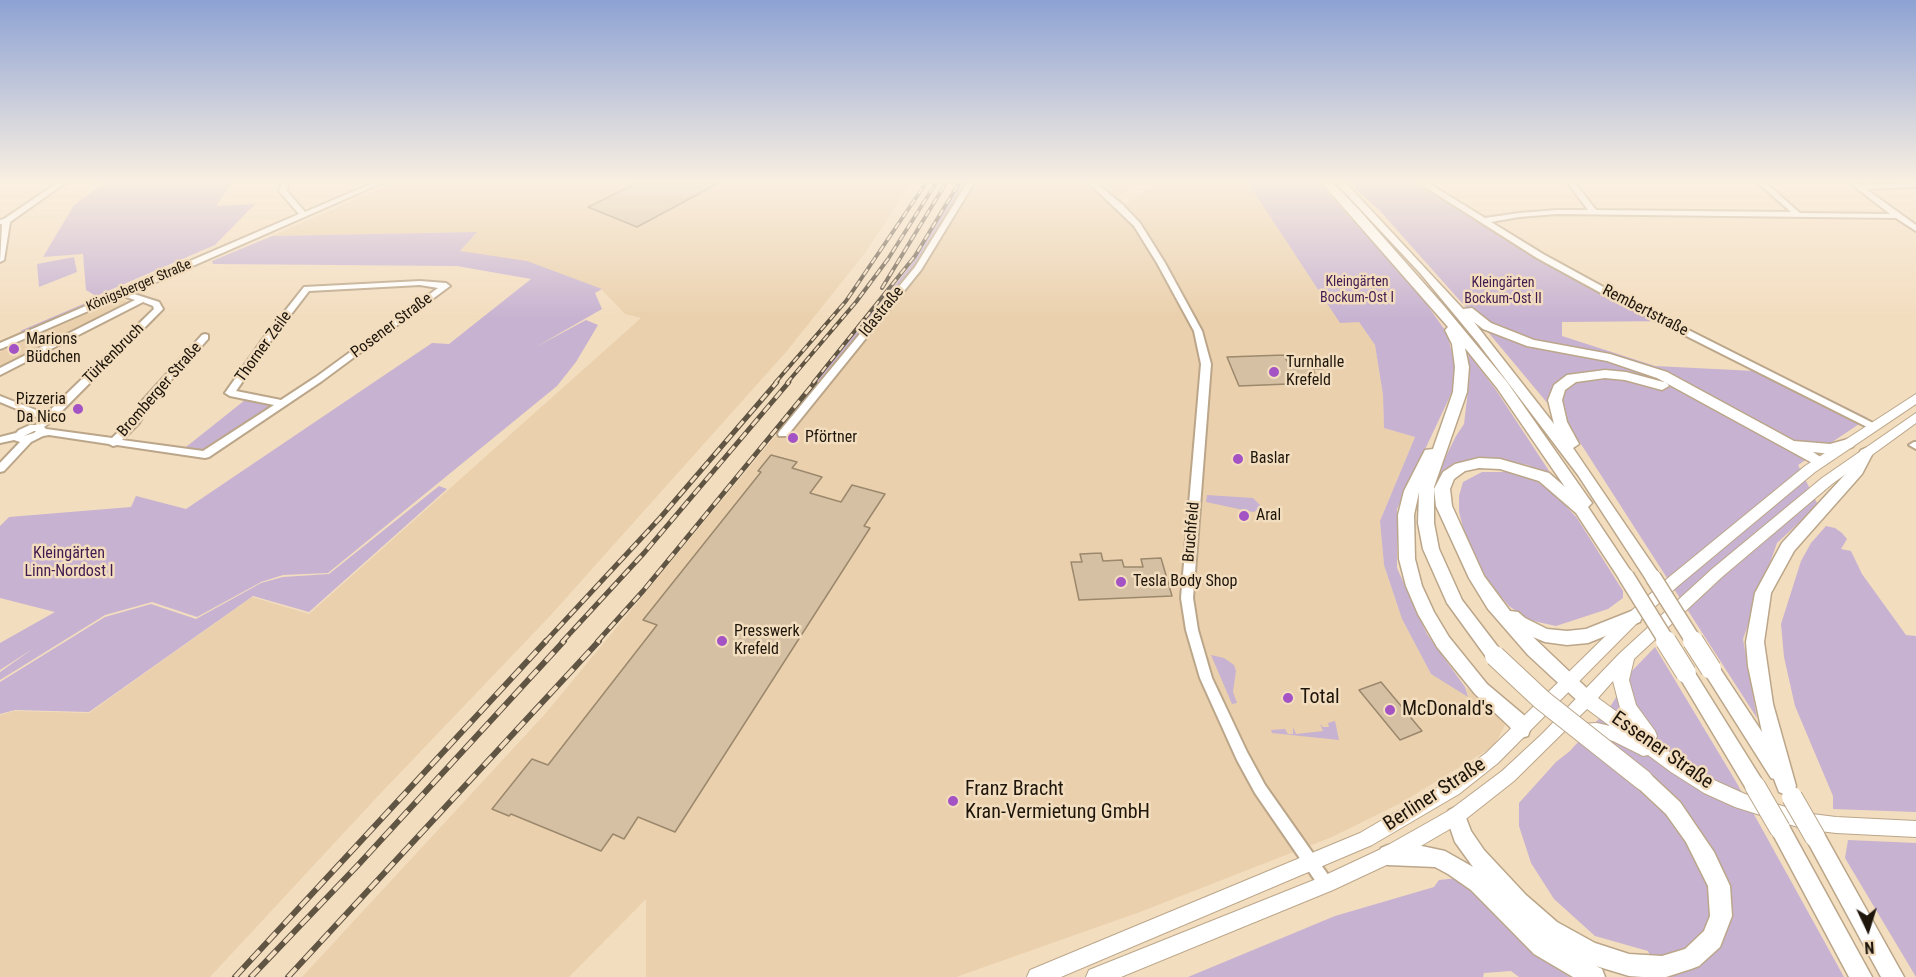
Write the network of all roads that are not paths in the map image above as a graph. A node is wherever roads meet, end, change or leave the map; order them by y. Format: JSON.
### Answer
{"nodes":[{"id":1,"x":2,"y":229,"type":"edge"},
{"id":2,"x":272,"y":229,"type":"edge"},
{"id":3,"x":942,"y":229,"type":"edge"},
{"id":4,"x":1139,"y":229,"type":"edge"},
{"id":5,"x":1371,"y":229,"type":"edge"},
{"id":6,"x":1384,"y":229,"type":"edge"},
{"id":7,"x":1496,"y":229,"type":"edge"},
{"id":8,"x":0,"y":260,"type":"edge"},
{"id":9,"x":1424,"y":271,"type":"junction"},
{"id":10,"x":307,"y":289,"type":"joint"},
{"id":11,"x":123,"y":293,"type":"junction"},
{"id":12,"x":141,"y":300,"type":"junction"},
{"id":13,"x":1440,"y":309,"type":"junction"},
{"id":14,"x":205,"y":337,"type":"dead end"},
{"id":15,"x":0,"y":346,"type":"edge"},
{"id":16,"x":0,"y":372,"type":"edge"},
{"id":17,"x":1916,"y":398,"type":"edge"},
{"id":18,"x":0,"y":399,"type":"edge"},
{"id":19,"x":281,"y":403,"type":"junction"},
{"id":20,"x":1452,"y":417,"type":"junction"},
{"id":21,"x":1916,"y":417,"type":"edge"},
{"id":22,"x":49,"y":419,"type":"junction"},
{"id":23,"x":1874,"y":427,"type":"junction"},
{"id":24,"x":40,"y":430,"type":"junction"},
{"id":25,"x":1767,"y":432,"type":"junction"},
{"id":26,"x":783,"y":434,"type":"dead end"},
{"id":27,"x":23,"y":438,"type":"junction"},
{"id":28,"x":0,"y":440,"type":"edge"},
{"id":29,"x":113,"y":443,"type":"junction"},
{"id":30,"x":1848,"y":444,"type":"junction"},
{"id":31,"x":1866,"y":453,"type":"junction"},
{"id":32,"x":1815,"y":466,"type":"junction"},
{"id":33,"x":0,"y":469,"type":"edge"},
{"id":34,"x":1583,"y":472,"type":"junction"},
{"id":35,"x":1827,"y":481,"type":"junction"},
{"id":36,"x":1626,"y":576,"type":"junction"},
{"id":37,"x":1477,"y":578,"type":"junction"},
{"id":38,"x":1634,"y":617,"type":"junction"},
{"id":39,"x":1626,"y":657,"type":"junction"},
{"id":40,"x":1569,"y":682,"type":"junction"},
{"id":41,"x":1587,"y":699,"type":"junction"},
{"id":42,"x":1521,"y":730,"type":"junction"},
{"id":43,"x":1548,"y":740,"type":"junction"},
{"id":44,"x":1677,"y":766,"type":"junction"},
{"id":45,"x":1789,"y":791,"type":"junction"},
{"id":46,"x":1456,"y":816,"type":"junction"},
{"id":47,"x":1916,"y":829,"type":"edge"},
{"id":48,"x":1388,"y":855,"type":"junction"},
{"id":49,"x":1311,"y":863,"type":"junction"},
{"id":50,"x":1326,"y":884,"type":"junction"},
{"id":51,"x":1037,"y":977,"type":"edge"},
{"id":52,"x":1096,"y":977,"type":"edge"},
{"id":53,"x":1594,"y":977,"type":"edge"},
{"id":54,"x":1861,"y":977,"type":"edge"},
{"id":55,"x":1893,"y":977,"type":"edge"}],
"edges":[{"from":1,"to":8,"type":"street"},
{"from":2,"to":11,"type":"street","name":"Königsberger Straße"},
{"from":3,"to":26,"type":"street","name":"Idastraße"},
{"from":4,"to":49,"type":"street","name":"Bruchfeld"},
{"from":5,"to":13,"type":"highway"},
{"from":6,"to":9,"type":"highway"},
{"from":7,"to":23,"type":"street","name":"Rembertstraße"},
{"from":9,"to":25,"type":"highway"},
{"from":9,"to":34,"type":"highway"},
{"from":10,"to":19,"type":"street","name":"Thorner Zeile"},
{"from":10,"to":19,"type":"street","name":"Posener Straße"},
{"from":11,"to":12,"type":"street","name":"Türkenbruch"},
{"from":11,"to":15,"type":"street","name":"Königsberger Straße"},
{"from":12,"to":16,"type":"street"},
{"from":12,"to":22,"type":"street","name":"Türkenbruch"},
{"from":13,"to":20,"type":"highway"},
{"from":13,"to":36,"type":"highway"},
{"from":14,"to":29,"type":"street","name":"Bromberger Straße"},
{"from":17,"to":23,"type":"main road","name":"Berliner Straße"},
{"from":18,"to":22,"type":"street"},
{"from":19,"to":29,"type":"street","name":"Bromberger Straße"},
{"from":20,"to":42,"type":"highway"},
{"from":20,"to":46,"type":"highway","bridge":true},
{"from":21,"to":31,"type":"main road","name":"Berliner Straße"},
{"from":22,"to":24,"type":"street","name":"Türkenbruch"},
{"from":23,"to":30,"type":"main road","name":"Berliner Straße"},
{"from":24,"to":27,"type":"street","name":"Türkenbruch"},
{"from":24,"to":29,"type":"street","name":"Bromberger Straße"},
{"from":25,"to":30,"type":"highway"},
{"from":25,"to":32,"type":"highway"},
{"from":27,"to":28,"type":"street"},
{"from":27,"to":33,"type":"street","name":"Türkenbruch"},
{"from":30,"to":32,"type":"main road","name":"Berliner Straße"},
{"from":31,"to":35,"type":"main road","name":"Berliner Straße"},
{"from":31,"to":45,"type":"highway"},
{"from":32,"to":34,"type":"highway"},
{"from":32,"to":35,"type":"main road"},
{"from":32,"to":38,"type":"main road","name":"Berliner Straße"},
{"from":34,"to":45,"type":"highway","bridge":true},
{"from":35,"to":39,"type":"main road","name":"Berliner Straße"},
{"from":36,"to":37,"type":"highway"},
{"from":36,"to":54,"type":"highway","bridge":true},
{"from":37,"to":38,"type":"highway"},
{"from":37,"to":40,"type":"highway"},
{"from":38,"to":40,"type":"main road","name":"Berliner Straße"},
{"from":39,"to":41,"type":"main road","name":"Berliner Straße"},
{"from":39,"to":44,"type":"main road"},
{"from":40,"to":41,"type":"highway"},
{"from":40,"to":42,"type":"main road","name":"Berliner Straße"},
{"from":41,"to":43,"type":"main road","name":"Berliner Straße"},
{"from":41,"to":44,"type":"main road","name":"Essener Straße"},
{"from":42,"to":49,"type":"main road","name":"Berliner Straße"},
{"from":43,"to":44,"type":"main road"},
{"from":43,"to":46,"type":"main road","name":"Berliner Straße"},
{"from":44,"to":47,"type":"main road","name":"Essener Straße"},
{"from":45,"to":55,"type":"highway","bridge":true},
{"from":46,"to":48,"type":"main road","name":"Berliner Straße"},
{"from":48,"to":50,"type":"main road","name":"Berliner Straße"},
{"from":48,"to":53,"type":"highway"},
{"from":49,"to":50,"type":"street","name":"Bruchfeld"},
{"from":49,"to":51,"type":"main road","name":"Berliner Straße"},
{"from":50,"to":52,"type":"main road","name":"Berliner Straße"}]}
